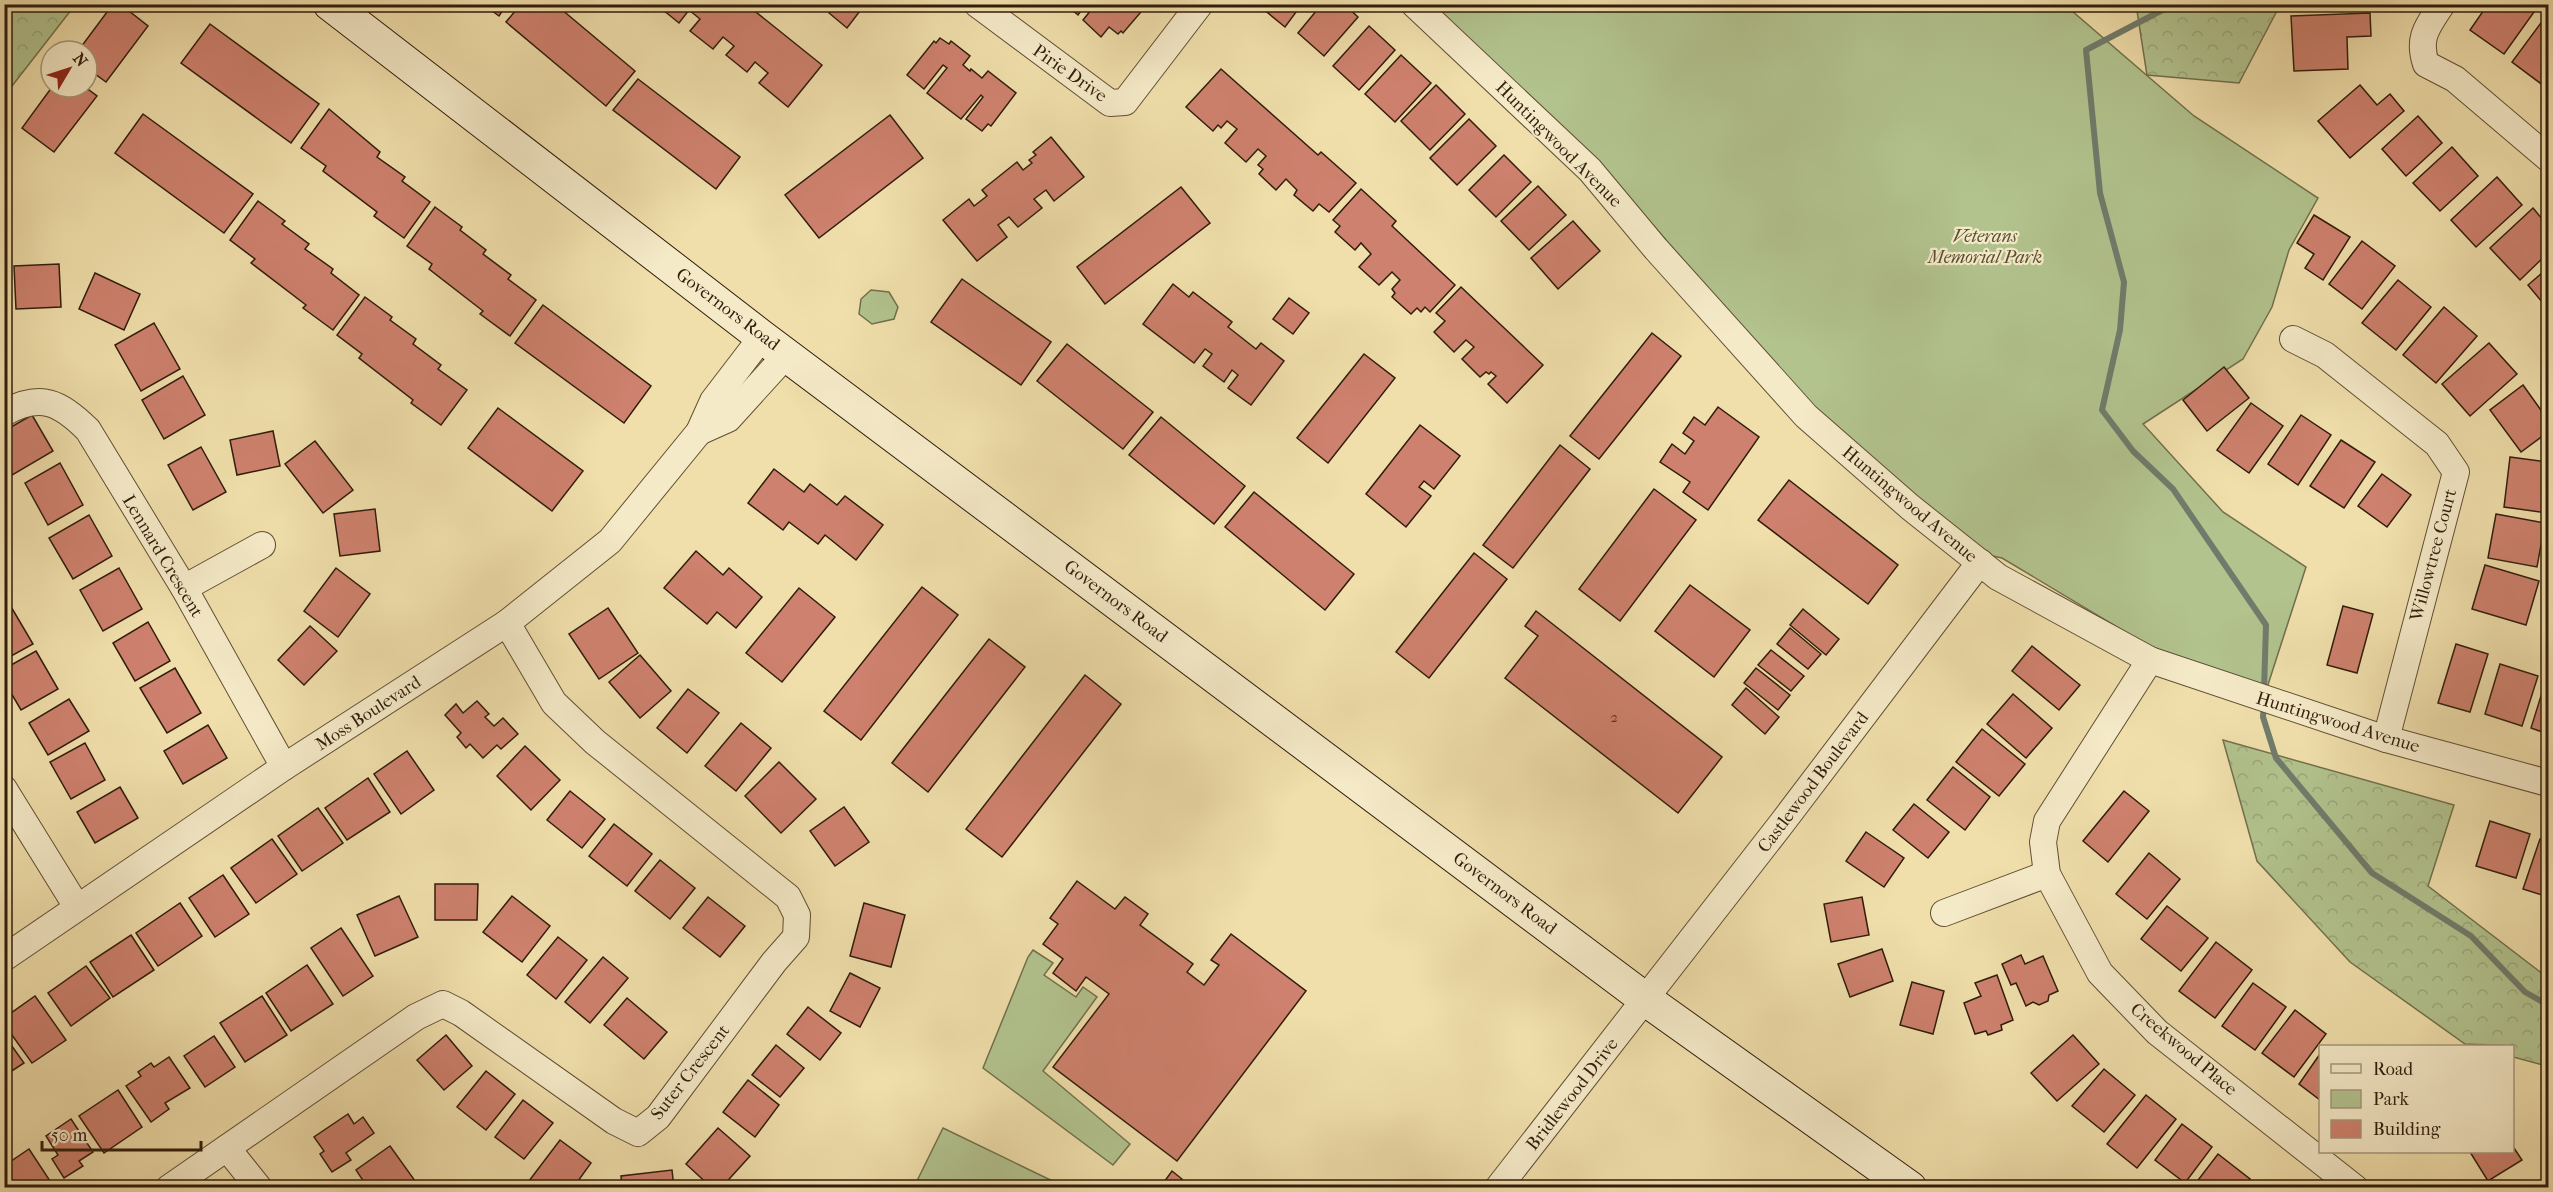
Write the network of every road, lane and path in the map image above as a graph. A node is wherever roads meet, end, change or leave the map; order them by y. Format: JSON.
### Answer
{"nodes":[{"id":1,"x":330,"y":4,"type":"edge"},
{"id":2,"x":977,"y":4,"type":"edge"},
{"id":3,"x":1200,"y":4,"type":"edge"},
{"id":4,"x":1414,"y":4,"type":"edge"},
{"id":5,"x":2442,"y":4,"type":"edge"},
{"id":6,"x":2548,"y":158,"type":"edge"},
{"id":7,"x":2293,"y":339,"type":"dead end"},
{"id":8,"x":775,"y":346,"type":"junction"},
{"id":9,"x":4,"y":413,"type":"edge"},
{"id":10,"x":262,"y":545,"type":"dead end"},
{"id":11,"x":1980,"y":562,"type":"junction"},
{"id":12,"x":184,"y":588,"type":"junction"},
{"id":13,"x":507,"y":623,"type":"junction"},
{"id":14,"x":2150,"y":660,"type":"junction"},
{"id":15,"x":2386,"y":739,"type":"junction"},
{"id":16,"x":284,"y":767,"type":"junction"},
{"id":17,"x":2548,"y":783,"type":"edge"},
{"id":18,"x":4,"y":789,"type":"edge"},
{"id":19,"x":2047,"y":874,"type":"junction"},
{"id":20,"x":77,"y":907,"type":"junction"},
{"id":21,"x":1944,"y":913,"type":"dead end"},
{"id":22,"x":4,"y":958,"type":"edge"},
{"id":23,"x":1645,"y":999,"type":"junction"},
{"id":24,"x":227,"y":1148,"type":"junction"},
{"id":25,"x":169,"y":1188,"type":"edge"},
{"id":26,"x":259,"y":1188,"type":"edge"},
{"id":27,"x":1498,"y":1188,"type":"edge"},
{"id":28,"x":1910,"y":1188,"type":"edge"},
{"id":29,"x":2355,"y":1188,"type":"edge"}],
"edges":[{"from":1,"to":8,"type":"main road","name":"Governors Road"},
{"from":2,"to":3,"type":"street","name":"Pirie Drive"},
{"from":4,"to":11,"type":"street","name":"Huntingwood Avenue"},
{"from":5,"to":6,"type":"street"},
{"from":7,"to":15,"type":"street","name":"Willowtree Court"},
{"from":8,"to":13,"type":"street","name":"Moss Boulevard"},
{"from":8,"to":23,"type":"main road","name":"Governors Road"},
{"from":9,"to":12,"type":"street","name":"Lennard Crescent"},
{"from":10,"to":12,"type":"street"},
{"from":11,"to":14,"type":"street","name":"Huntingwood Avenue"},
{"from":11,"to":23,"type":"street","name":"Castlewood Boulevard"},
{"from":12,"to":16,"type":"street","name":"Lennard Crescent"},
{"from":13,"to":16,"type":"street","name":"Moss Boulevard"},
{"from":13,"to":24,"type":"street","name":"Suter Crescent"},
{"from":14,"to":15,"type":"street","name":"Huntingwood Avenue"},
{"from":14,"to":19,"type":"street","name":"Creekwood Place"},
{"from":15,"to":17,"type":"street","name":"Huntingwood Avenue"},
{"from":16,"to":20,"type":"street","name":"Moss Boulevard"},
{"from":18,"to":20,"type":"street"},
{"from":19,"to":21,"type":"street"},
{"from":19,"to":29,"type":"street","name":"Creekwood Place"},
{"from":20,"to":22,"type":"street","name":"Moss Boulevard"},
{"from":23,"to":27,"type":"street","name":"Bridlewood Drive"},
{"from":23,"to":28,"type":"main road","name":"Governors Road"},
{"from":24,"to":25,"type":"street","name":"Suter Crescent"},
{"from":24,"to":26,"type":"street"}]}
